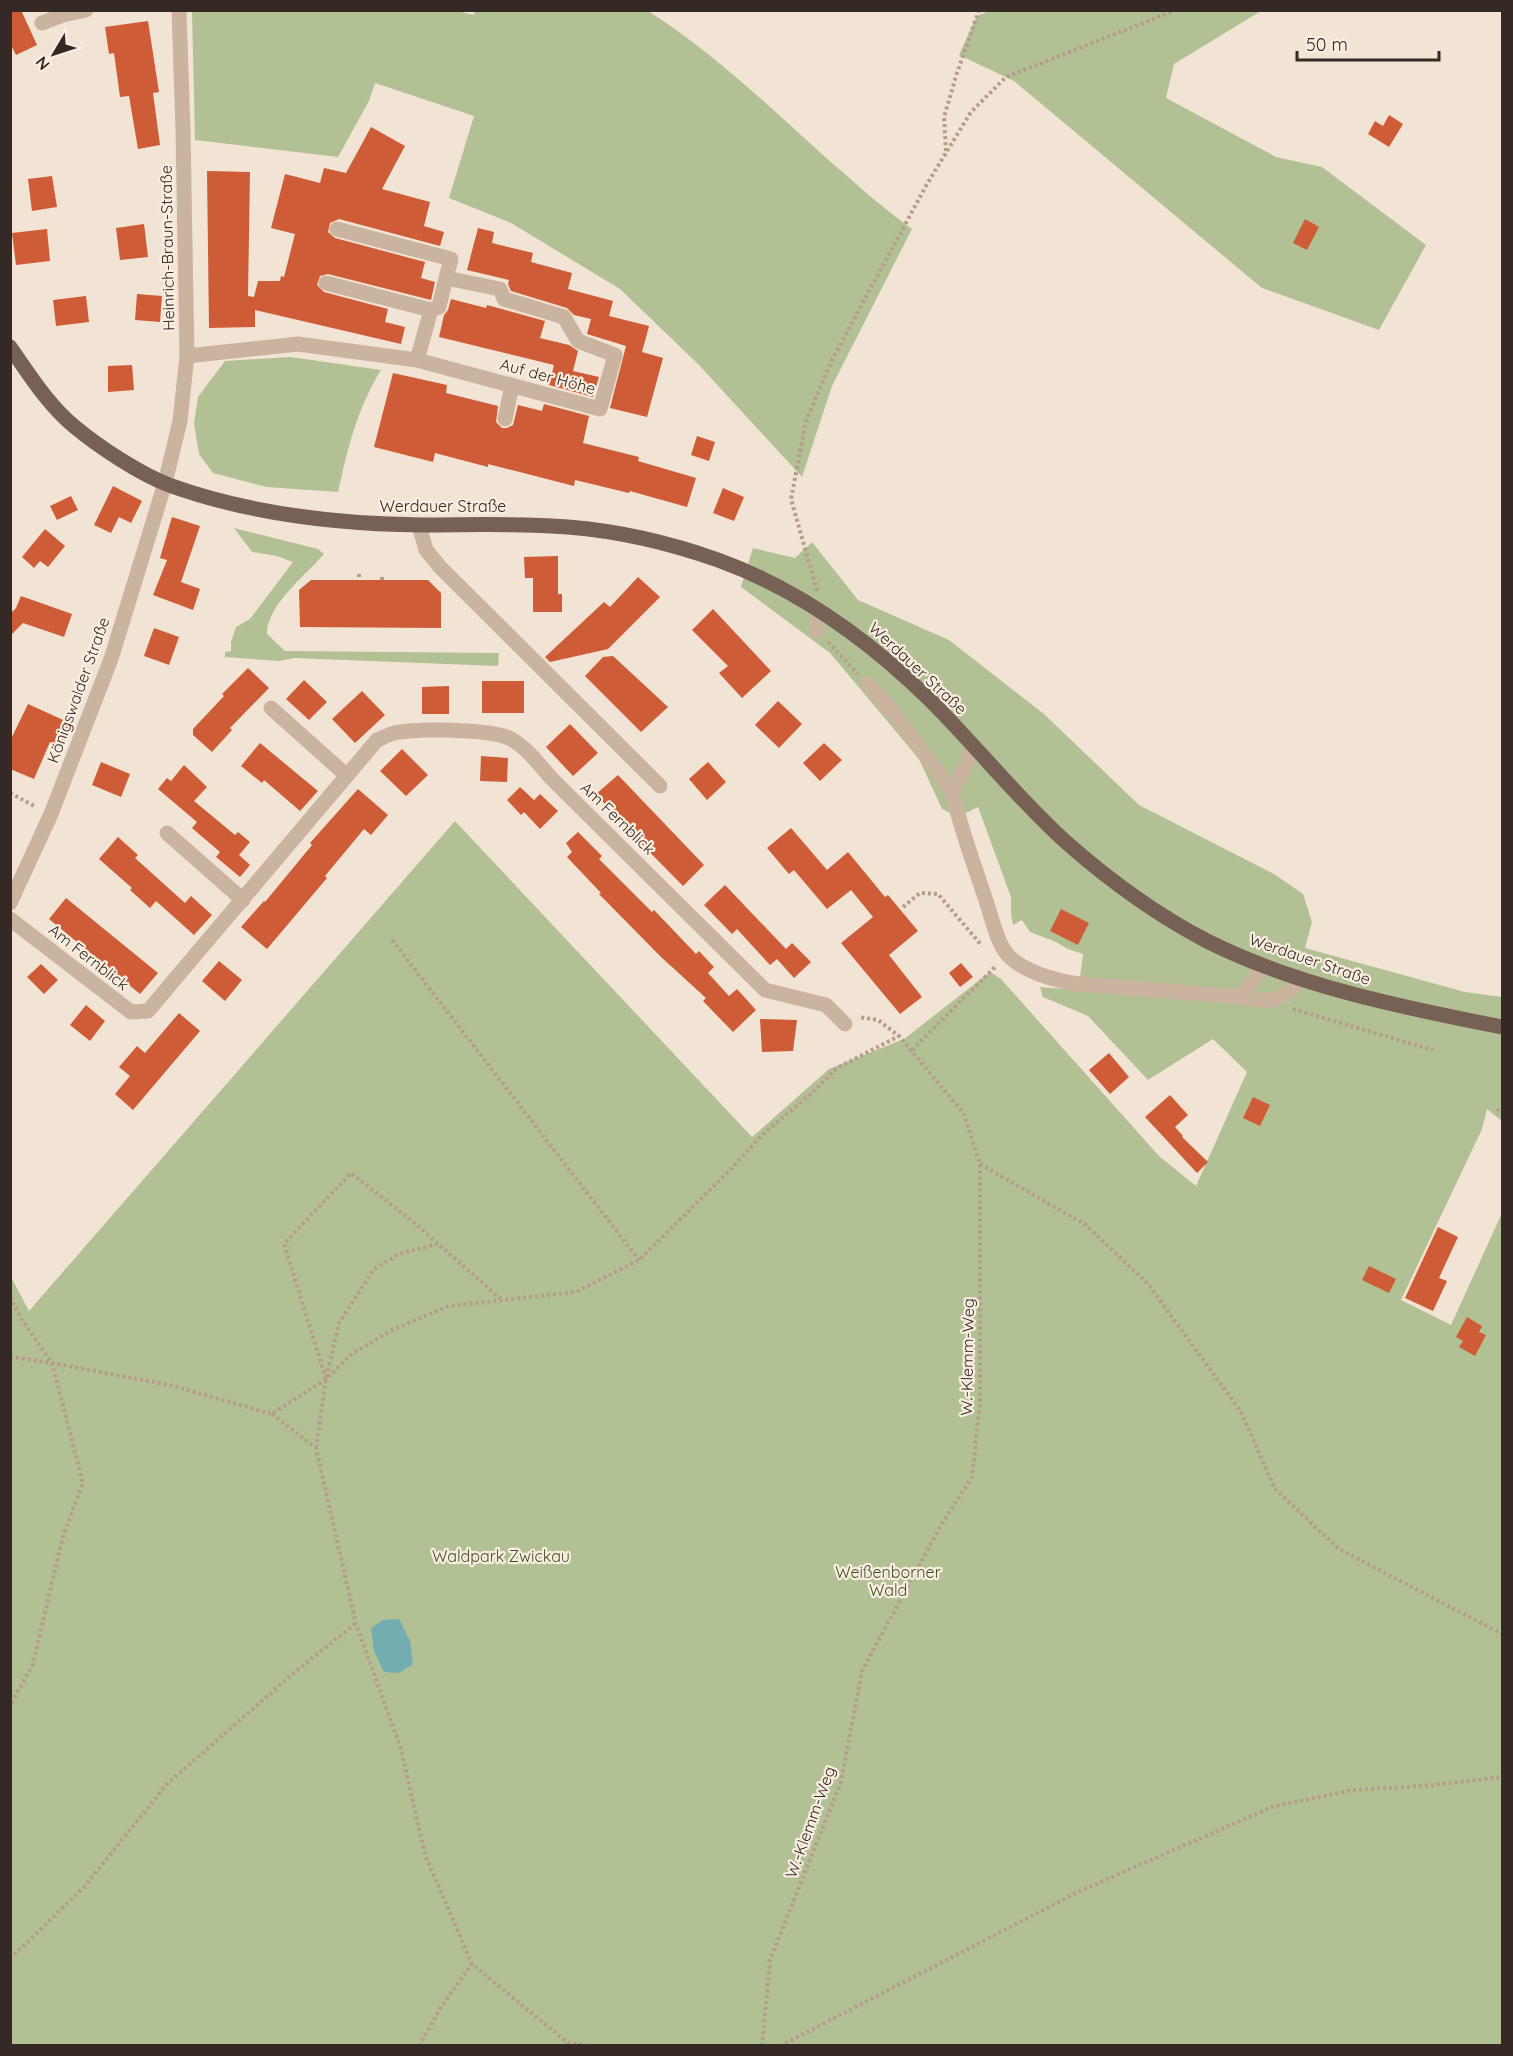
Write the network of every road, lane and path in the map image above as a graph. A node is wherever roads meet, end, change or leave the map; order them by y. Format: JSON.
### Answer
{"nodes":[{"id":1,"x":86,"y":10,"type":"edge"},
{"id":2,"x":178,"y":10,"type":"edge"},
{"id":3,"x":979,"y":10,"type":"edge"},
{"id":4,"x":1176,"y":10,"type":"edge"},
{"id":5,"x":42,"y":23,"type":"dead end"},
{"id":6,"x":946,"y":153,"type":"junction"},
{"id":7,"x":337,"y":229,"type":"dead end"},
{"id":8,"x":446,"y":278,"type":"junction"},
{"id":9,"x":326,"y":283,"type":"dead end"},
{"id":10,"x":431,"y":310,"type":"junction"},
{"id":11,"x":10,"y":347,"type":"edge"},
{"id":12,"x":187,"y":356,"type":"junction"},
{"id":13,"x":417,"y":360,"type":"junction"},
{"id":14,"x":512,"y":384,"type":"junction"},
{"id":15,"x":505,"y":419,"type":"dead end"},
{"id":16,"x":165,"y":483,"type":"junction"},
{"id":17,"x":419,"y":525,"type":"junction"},
{"id":18,"x":359,"y":574,"type":"dead end"},
{"id":19,"x":382,"y":574,"type":"dead end"},
{"id":20,"x":359,"y":580,"type":"dead end"},
{"id":21,"x":382,"y":580,"type":"dead end"},
{"id":22,"x":817,"y":609,"type":"junction"},
{"id":23,"x":817,"y":631,"type":"joint"},
{"id":24,"x":868,"y":684,"type":"joint"},
{"id":25,"x":271,"y":708,"type":"dead end"},
{"id":26,"x":975,"y":747,"type":"junction"},
{"id":27,"x":346,"y":775,"type":"junction"},
{"id":28,"x":660,"y":786,"type":"dead end"},
{"id":29,"x":952,"y":791,"type":"junction"},
{"id":30,"x":10,"y":793,"type":"edge"},
{"id":31,"x":51,"y":814,"type":"junction"},
{"id":32,"x":167,"y":833,"type":"dead end"},
{"id":33,"x":243,"y":900,"type":"junction"},
{"id":34,"x":10,"y":903,"type":"edge"},
{"id":35,"x":903,"y":907,"type":"dead end"},
{"id":36,"x":10,"y":919,"type":"edge"},
{"id":37,"x":392,"y":940,"type":"dead end"},
{"id":38,"x":985,"y":950,"type":"dead end"},
{"id":39,"x":992,"y":957,"type":"dead end"},
{"id":40,"x":1264,"y":965,"type":"junction"},
{"id":41,"x":1302,"y":978,"type":"junction"},
{"id":42,"x":1242,"y":997,"type":"junction"},
{"id":43,"x":1270,"y":1002,"type":"junction"},
{"id":44,"x":841,"y":1019,"type":"joint"},
{"id":45,"x":1503,"y":1027,"type":"edge"},
{"id":46,"x":899,"y":1036,"type":"junction"},
{"id":47,"x":912,"y":1050,"type":"junction"},
{"id":48,"x":1433,"y":1050,"type":"dead end"},
{"id":49,"x":1497,"y":1109,"type":"dead end"},
{"id":50,"x":1503,"y":1113,"type":"edge"},
{"id":51,"x":980,"y":1164,"type":"junction"},
{"id":52,"x":437,"y":1244,"type":"junction"},
{"id":53,"x":639,"y":1260,"type":"junction"},
{"id":54,"x":10,"y":1297,"type":"edge"},
{"id":55,"x":502,"y":1300,"type":"junction"},
{"id":56,"x":10,"y":1357,"type":"edge"},
{"id":57,"x":52,"y":1363,"type":"junction"},
{"id":58,"x":326,"y":1379,"type":"junction"},
{"id":59,"x":272,"y":1414,"type":"junction"},
{"id":60,"x":316,"y":1448,"type":"junction"},
{"id":61,"x":356,"y":1624,"type":"junction"},
{"id":62,"x":1503,"y":1634,"type":"edge"},
{"id":63,"x":10,"y":1706,"type":"edge"},
{"id":64,"x":1503,"y":1777,"type":"edge"},
{"id":65,"x":10,"y":1959,"type":"edge"},
{"id":66,"x":472,"y":1964,"type":"junction"},
{"id":67,"x":419,"y":2046,"type":"edge"},
{"id":68,"x":594,"y":2046,"type":"edge"},
{"id":69,"x":762,"y":2046,"type":"edge"},
{"id":70,"x":780,"y":2046,"type":"edge"}],
"edges":[{"from":1,"to":5,"type":"street"},
{"from":2,"to":12,"type":"street","name":"Heinrich-Braun-Straße"},
{"from":3,"to":6,"type":"path"},
{"from":4,"to":6,"type":"path"},
{"from":6,"to":22,"type":"path"},
{"from":7,"to":8,"type":"street"},
{"from":8,"to":10,"type":"street"},
{"from":8,"to":14,"type":"street","name":"Auf der Höhe"},
{"from":9,"to":10,"type":"street"},
{"from":10,"to":13,"type":"street"},
{"from":11,"to":16,"type":"main road","name":"Werdauer Straße"},
{"from":12,"to":13,"type":"street","name":"Auf der Höhe"},
{"from":12,"to":16,"type":"street","name":"Heinrich-Braun-Straße"},
{"from":13,"to":14,"type":"street","name":"Auf der Höhe"},
{"from":14,"to":15,"type":"street"},
{"from":16,"to":17,"type":"main road","name":"Werdauer Straße"},
{"from":16,"to":31,"type":"street","name":"Königswalder Straße"},
{"from":17,"to":22,"type":"main road","name":"Werdauer Straße"},
{"from":17,"to":28,"type":"street"},
{"from":18,"to":20,"type":"path"},
{"from":19,"to":21,"type":"path"},
{"from":22,"to":23,"type":"street"},
{"from":22,"to":26,"type":"main road","name":"Werdauer Straße"},
{"from":23,"to":24,"type":"path"},
{"from":24,"to":29,"type":"street"},
{"from":25,"to":27,"type":"street"},
{"from":26,"to":29,"type":"street"},
{"from":26,"to":40,"type":"main road","name":"Werdauer Straße"},
{"from":27,"to":33,"type":"street","name":"Am Fernblick"},
{"from":27,"to":44,"type":"street","name":"Am Fernblick"},
{"from":29,"to":42,"type":"street"},
{"from":30,"to":31,"type":"path"},
{"from":31,"to":34,"type":"street","name":"Königswalder Straße"},
{"from":32,"to":33,"type":"street"},
{"from":33,"to":36,"type":"street","name":"Am Fernblick"},
{"from":35,"to":38,"type":"path"},
{"from":37,"to":53,"type":"path"},
{"from":39,"to":47,"type":"path"},
{"from":40,"to":41,"type":"main road","name":"Werdauer Straße"},
{"from":40,"to":42,"type":"street"},
{"from":41,"to":43,"type":"street"},
{"from":41,"to":45,"type":"main road","name":"Werdauer Straße"},
{"from":42,"to":43,"type":"street"},
{"from":43,"to":48,"type":"path"},
{"from":44,"to":46,"type":"path","name":"W.-Klemm-Weg"},
{"from":46,"to":47,"type":"path","name":"W.-Klemm-Weg"},
{"from":46,"to":53,"type":"path"},
{"from":47,"to":51,"type":"path","name":"W.-Klemm-Weg"},
{"from":49,"to":50,"type":"path"},
{"from":51,"to":62,"type":"path"},
{"from":51,"to":69,"type":"path","name":"W.-Klemm-Weg"},
{"from":52,"to":55,"type":"path"},
{"from":52,"to":58,"type":"path"},
{"from":52,"to":58,"type":"path"},
{"from":53,"to":55,"type":"path"},
{"from":54,"to":57,"type":"path"},
{"from":55,"to":58,"type":"path"},
{"from":56,"to":57,"type":"path"},
{"from":57,"to":59,"type":"path"},
{"from":57,"to":63,"type":"path"},
{"from":58,"to":59,"type":"path"},
{"from":58,"to":60,"type":"path"},
{"from":59,"to":60,"type":"path"},
{"from":60,"to":61,"type":"path"},
{"from":61,"to":65,"type":"path"},
{"from":61,"to":66,"type":"path"},
{"from":64,"to":70,"type":"path"},
{"from":66,"to":67,"type":"path"},
{"from":66,"to":68,"type":"path"}]}
